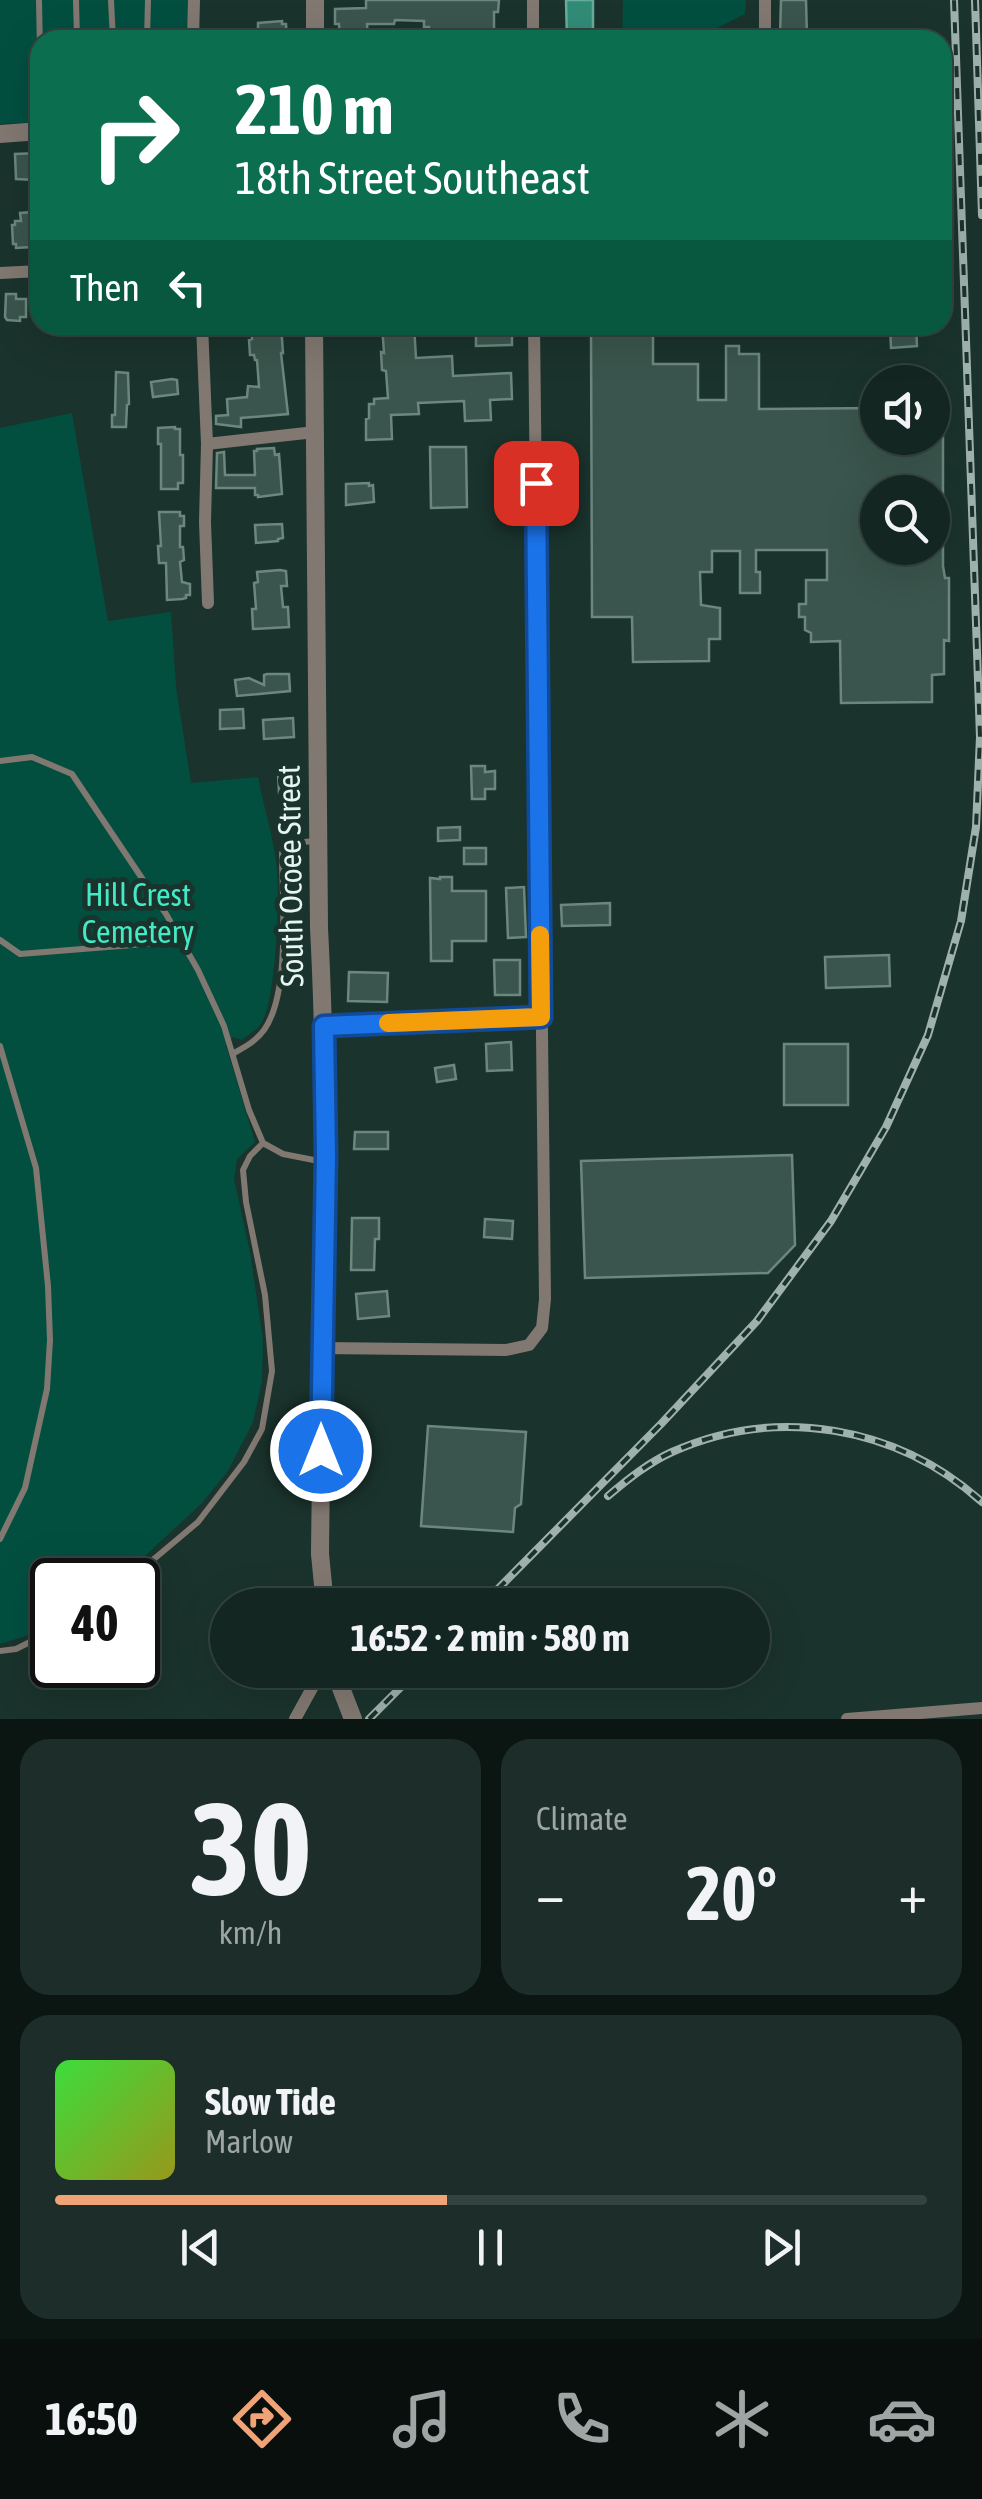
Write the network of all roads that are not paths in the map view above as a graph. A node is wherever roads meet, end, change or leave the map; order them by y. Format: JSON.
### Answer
{"nodes":[{"id":1,"x":39,"y":0,"type":"edge"},
{"id":2,"x":76,"y":0,"type":"edge"},
{"id":3,"x":112,"y":0,"type":"edge"},
{"id":4,"x":148,"y":0,"type":"edge"},
{"id":5,"x":194,"y":0,"type":"edge"},
{"id":6,"x":315,"y":0,"type":"edge"},
{"id":7,"x":534,"y":0,"type":"edge"},
{"id":8,"x":764,"y":0,"type":"edge"},
{"id":9,"x":40,"y":30,"type":"edge"},
{"id":10,"x":77,"y":30,"type":"edge"},
{"id":11,"x":113,"y":30,"type":"edge"},
{"id":12,"x":147,"y":30,"type":"edge"},
{"id":13,"x":194,"y":30,"type":"edge"},
{"id":14,"x":315,"y":30,"type":"edge"},
{"id":15,"x":533,"y":30,"type":"edge"},
{"id":16,"x":765,"y":30,"type":"edge"},
{"id":17,"x":30,"y":132,"type":"edge"},
{"id":18,"x":0,"y":134,"type":"edge"},
{"id":19,"x":30,"y":271,"type":"edge"},
{"id":20,"x":0,"y":273,"type":"edge"},
{"id":21,"x":202,"y":335,"type":"edge"},
{"id":22,"x":314,"y":335,"type":"edge"},
{"id":23,"x":534,"y":335,"type":"edge"},
{"id":24,"x":315,"y":432,"type":"junction"},
{"id":25,"x":207,"y":444,"type":"junction"},
{"id":26,"x":208,"y":604,"type":"dead end"},
{"id":27,"x":0,"y":758,"type":"edge"},
{"id":28,"x":318,"y":840,"type":"junction"},
{"id":29,"x":0,"y":940,"type":"edge"},
{"id":30,"x":182,"y":941,"type":"junction"},
{"id":31,"x":541,"y":1017,"type":"junction"},
{"id":32,"x":324,"y":1026,"type":"junction"},
{"id":33,"x":0,"y":1046,"type":"edge"},
{"id":34,"x":234,"y":1053,"type":"junction"},
{"id":35,"x":0,"y":1079,"type":"edge"},
{"id":36,"x":11,"y":1080,"type":"junction"},
{"id":37,"x":262,"y":1143,"type":"junction"},
{"id":38,"x":326,"y":1162,"type":"junction"},
{"id":39,"x":322,"y":1348,"type":"junction"},
{"id":40,"x":0,"y":1539,"type":"edge"},
{"id":41,"x":155,"y":1558,"type":"edge"},
{"id":42,"x":323,"y":1588,"type":"edge"},
{"id":43,"x":30,"y":1642,"type":"edge"},
{"id":44,"x":0,"y":1651,"type":"edge"},
{"id":45,"x":312,"y":1688,"type":"edge"},
{"id":46,"x":341,"y":1688,"type":"edge"},
{"id":47,"x":982,"y":1708,"type":"edge"},
{"id":48,"x":295,"y":1719,"type":"edge"},
{"id":49,"x":352,"y":1719,"type":"edge"},
{"id":50,"x":846,"y":1719,"type":"edge"}],
"edges":[{"from":1,"to":9,"type":"lane"},
{"from":2,"to":10,"type":"lane"},
{"from":3,"to":11,"type":"lane"},
{"from":4,"to":12,"type":"lane"},
{"from":5,"to":13,"type":"street"},
{"from":6,"to":14,"type":"street"},
{"from":7,"to":15,"type":"street"},
{"from":8,"to":16,"type":"street"},
{"from":17,"to":18,"type":"street"},
{"from":19,"to":20,"type":"street"},
{"from":21,"to":25,"type":"street"},
{"from":22,"to":24,"type":"street","name":"South Ocoee Street"},
{"from":23,"to":31,"type":"street"},
{"from":24,"to":25,"type":"street"},
{"from":24,"to":28,"type":"street","name":"South Ocoee Street"},
{"from":25,"to":26,"type":"street"},
{"from":27,"to":30,"type":"lane"},
{"from":28,"to":32,"type":"street","name":"South Ocoee Street"},
{"from":28,"to":34,"type":"lane"},
{"from":29,"to":30,"type":"lane"},
{"from":30,"to":34,"type":"lane"},
{"from":31,"to":32,"type":"street"},
{"from":31,"to":39,"type":"street"},
{"from":32,"to":38,"type":"street","name":"South Ocoee Street"},
{"from":33,"to":36,"type":"lane"},
{"from":34,"to":37,"type":"lane"},
{"from":35,"to":36,"type":"lane"},
{"from":36,"to":40,"type":"lane"},
{"from":37,"to":38,"type":"lane"},
{"from":37,"to":41,"type":"lane"},
{"from":38,"to":39,"type":"street","name":"South Ocoee Street"},
{"from":39,"to":42,"type":"street","name":"South Ocoee Street"},
{"from":43,"to":44,"type":"lane"},
{"from":45,"to":48,"type":"street"},
{"from":46,"to":49,"type":"street"},
{"from":47,"to":50,"type":"street"}]}
